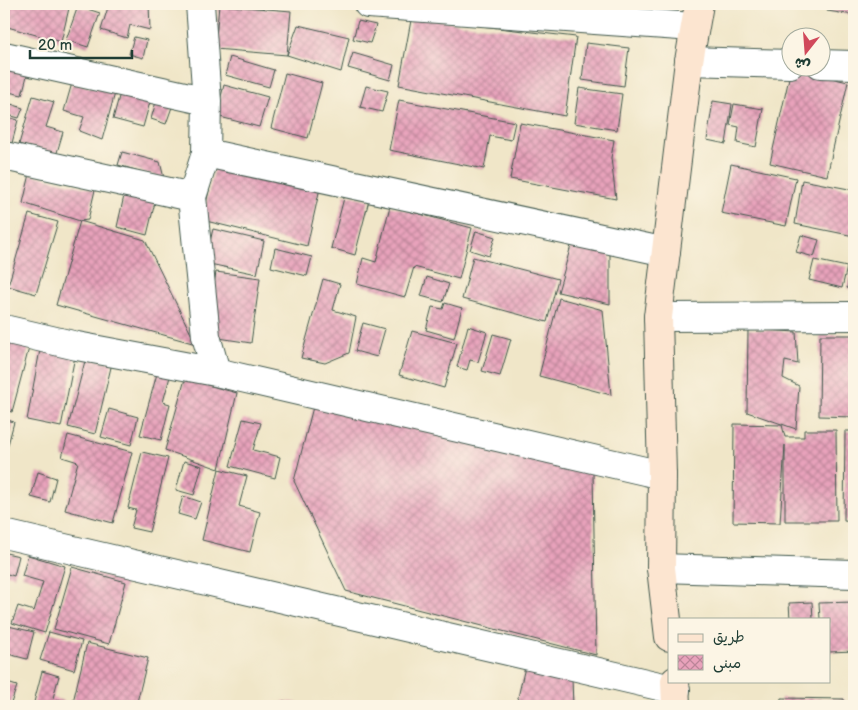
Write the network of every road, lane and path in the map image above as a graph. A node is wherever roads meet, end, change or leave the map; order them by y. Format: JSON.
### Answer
{"nodes":[{"id":1,"x":200,"y":4,"type":"edge"},
{"id":2,"x":368,"y":4,"type":"edge"},
{"id":3,"x":696,"y":16,"type":"edge"},
{"id":4,"x":4,"y":56,"type":"edge"},
{"id":5,"x":689,"y":61,"type":"junction"},
{"id":6,"x":780,"y":64,"type":"edge"},
{"id":7,"x":830,"y":64,"type":"edge"},
{"id":8,"x":854,"y":65,"type":"edge"},
{"id":9,"x":206,"y":101,"type":"junction"},
{"id":10,"x":206,"y":153,"type":"junction"},
{"id":11,"x":4,"y":156,"type":"edge"},
{"id":12,"x":192,"y":197,"type":"junction"},
{"id":13,"x":666,"y":252,"type":"junction"},
{"id":14,"x":854,"y":316,"type":"edge"},
{"id":15,"x":658,"y":317,"type":"junction"},
{"id":16,"x":4,"y":329,"type":"edge"},
{"id":17,"x":216,"y":372,"type":"junction"},
{"id":18,"x":662,"y":475,"type":"junction"},
{"id":19,"x":4,"y":534,"type":"edge"},
{"id":20,"x":661,"y":568,"type":"junction"},
{"id":21,"x":854,"y":574,"type":"edge"},
{"id":22,"x":668,"y":628,"type":"edge"},
{"id":23,"x":676,"y":692,"type":"edge"}],
"edges":[{"from":1,"to":9,"type":"street"},
{"from":2,"to":3,"type":"street"},
{"from":3,"to":5,"type":"main road"},
{"from":4,"to":9,"type":"street"},
{"from":5,"to":6,"type":"street"},
{"from":5,"to":13,"type":"main road"},
{"from":7,"to":8,"type":"street"},
{"from":9,"to":10,"type":"street"},
{"from":10,"to":12,"type":"street"},
{"from":10,"to":13,"type":"street"},
{"from":11,"to":12,"type":"street"},
{"from":12,"to":17,"type":"street"},
{"from":13,"to":15,"type":"main road"},
{"from":14,"to":15,"type":"street"},
{"from":15,"to":18,"type":"main road"},
{"from":16,"to":17,"type":"street"},
{"from":17,"to":18,"type":"street"},
{"from":18,"to":20,"type":"main road"},
{"from":19,"to":23,"type":"street"},
{"from":20,"to":21,"type":"street"},
{"from":20,"to":22,"type":"main road"}]}
